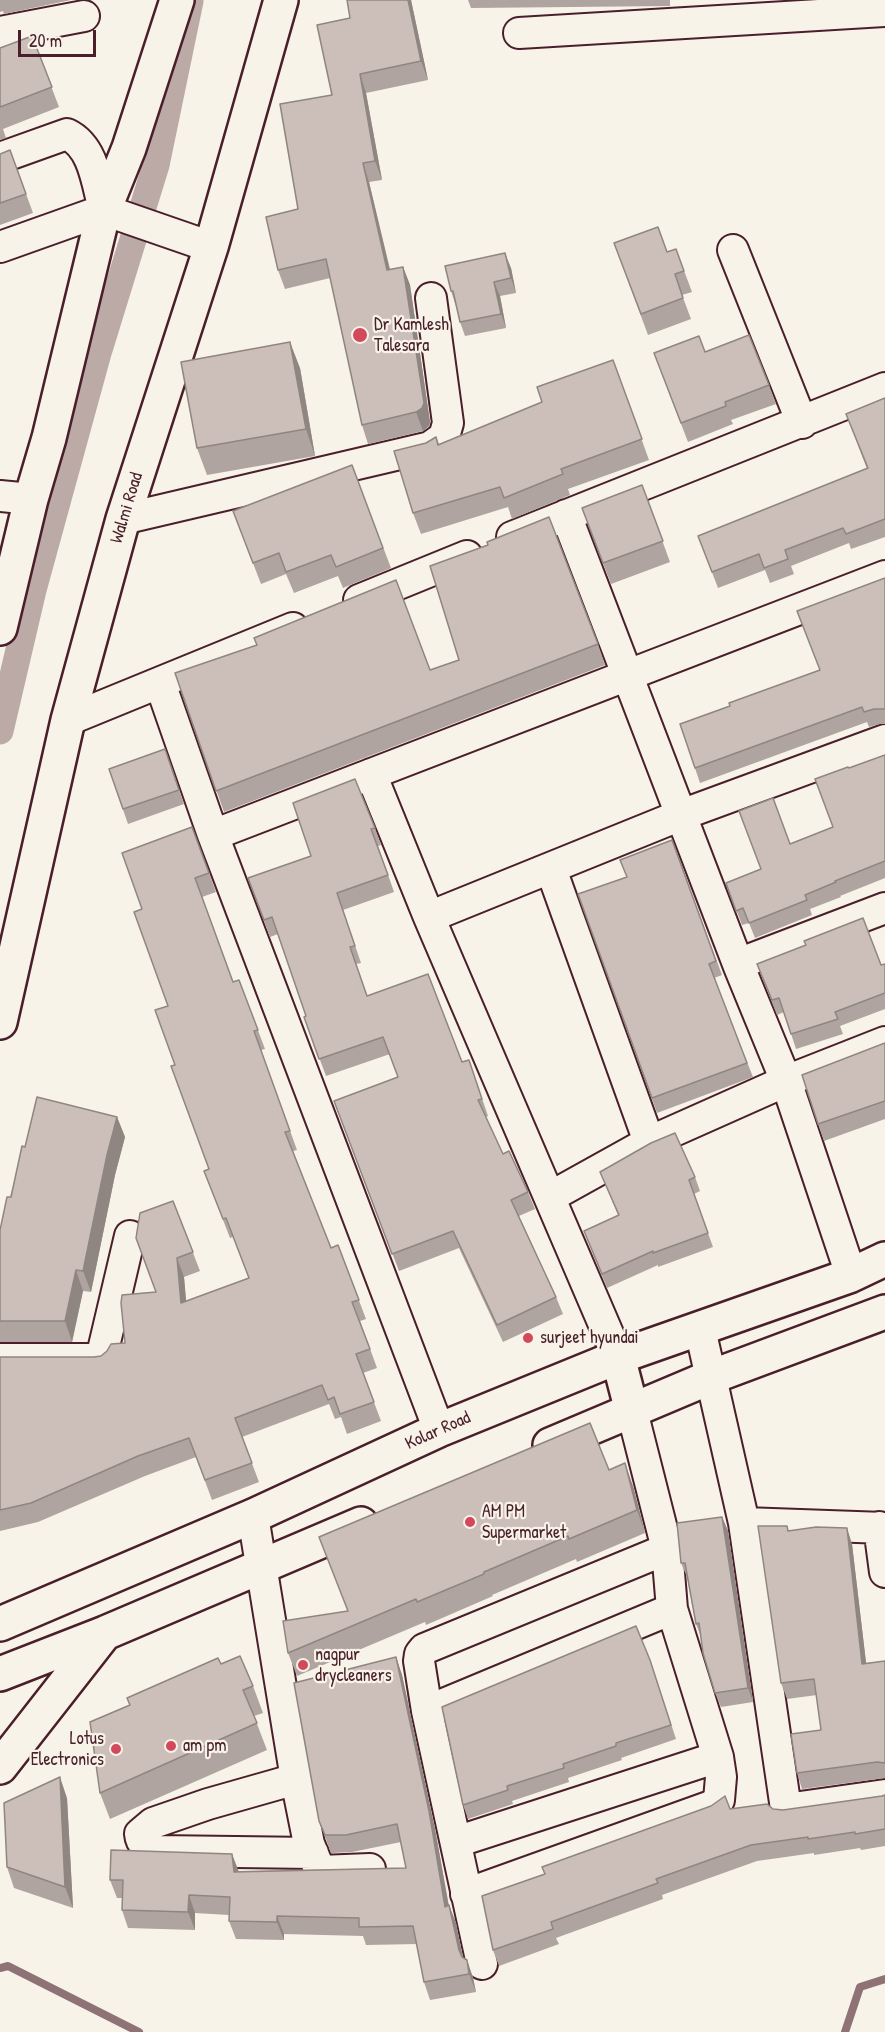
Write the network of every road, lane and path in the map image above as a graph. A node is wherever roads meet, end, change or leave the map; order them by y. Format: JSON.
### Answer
{"nodes":[{"id":1,"x":177,"y":0,"type":"edge"},
{"id":2,"x":280,"y":0,"type":"edge"},
{"id":3,"x":885,"y":11,"type":"edge"},
{"id":4,"x":84,"y":16,"type":"dead end"},
{"id":5,"x":0,"y":32,"type":"edge"},
{"id":6,"x":519,"y":33,"type":"dead end"},
{"id":7,"x":0,"y":158,"type":"edge"},
{"id":8,"x":104,"y":210,"type":"junction"},
{"id":9,"x":0,"y":247,"type":"edge"},
{"id":10,"x":211,"y":248,"type":"junction"},
{"id":11,"x":733,"y":250,"type":"dead end"},
{"id":12,"x":431,"y":298,"type":"dead end"},
{"id":13,"x":885,"y":388,"type":"edge"},
{"id":14,"x":802,"y":423,"type":"junction"},
{"id":15,"x":15,"y":498,"type":"edge"},
{"id":16,"x":566,"y":515,"type":"junction"},
{"id":17,"x":123,"y":519,"type":"junction"},
{"id":18,"x":885,"y":576,"type":"edge"},
{"id":19,"x":0,"y":628,"type":"edge"},
{"id":20,"x":626,"y":675,"type":"junction"},
{"id":21,"x":160,"y":683,"type":"junction"},
{"id":22,"x":68,"y":720,"type":"junction"},
{"id":23,"x":885,"y":740,"type":"edge"},
{"id":24,"x":371,"y":774,"type":"junction"},
{"id":25,"x":681,"y":814,"type":"junction"},
{"id":26,"x":213,"y":835,"type":"junction"},
{"id":27,"x":551,"y":869,"type":"junction"},
{"id":28,"x":883,"y":915,"type":"edge"},
{"id":29,"x":429,"y":917,"type":"junction"},
{"id":30,"x":738,"y":964,"type":"junction"},
{"id":31,"x":0,"y":1022,"type":"edge"},
{"id":32,"x":885,"y":1042,"type":"edge"},
{"id":33,"x":786,"y":1081,"type":"junction"},
{"id":34,"x":649,"y":1142,"type":"junction"},
{"id":35,"x":550,"y":1197,"type":"junction"},
{"id":36,"x":129,"y":1236,"type":"dead end"},
{"id":37,"x":885,"y":1259,"type":"edge"},
{"id":38,"x":849,"y":1276,"type":"junction"},
{"id":39,"x":885,"y":1312,"type":"edge"},
{"id":40,"x":700,"y":1329,"type":"junction"},
{"id":41,"x":618,"y":1357,"type":"junction"},
{"id":42,"x":0,"y":1359,"type":"edge"},
{"id":43,"x":711,"y":1377,"type":"junction"},
{"id":44,"x":632,"y":1411,"type":"junction"},
{"id":45,"x":439,"y":1430,"type":"junction"},
{"id":46,"x":522,"y":1457,"type":"edge"},
{"id":47,"x":389,"y":1512,"type":"edge"},
{"id":48,"x":253,"y":1516,"type":"junction"},
{"id":49,"x":744,"y":1523,"type":"junction"},
{"id":50,"x":882,"y":1528,"type":"edge"},
{"id":51,"x":666,"y":1549,"type":"junction"},
{"id":52,"x":261,"y":1568,"type":"junction"},
{"id":53,"x":885,"y":1572,"type":"edge"},
{"id":54,"x":672,"y":1609,"type":"junction"},
{"id":55,"x":0,"y":1624,"type":"edge"},
{"id":56,"x":105,"y":1633,"type":"junction"},
{"id":57,"x":0,"y":1674,"type":"edge"},
{"id":58,"x":427,"y":1711,"type":"junction"},
{"id":59,"x":718,"y":1757,"type":"junction"},
{"id":60,"x":0,"y":1767,"type":"edge"},
{"id":61,"x":296,"y":1779,"type":"junction"},
{"id":62,"x":885,"y":1795,"type":"edge"},
{"id":63,"x":456,"y":1842,"type":"junction"},
{"id":64,"x":313,"y":1853,"type":"junction"},
{"id":65,"x":370,"y":1869,"type":"edge"},
{"id":66,"x":466,"y":1894,"type":"junction"},
{"id":67,"x":482,"y":1964,"type":"dead end"}],
"edges":[{"from":1,"to":8,"type":"main road"},
{"from":2,"to":10,"type":"main road","name":"Walmi Road"},
{"from":3,"to":6,"type":"street"},
{"from":4,"to":5,"type":"street"},
{"from":7,"to":8,"type":"street"},
{"from":8,"to":9,"type":"street"},
{"from":8,"to":10,"type":"street"},
{"from":8,"to":15,"type":"main road"},
{"from":10,"to":17,"type":"main road","name":"Walmi Road"},
{"from":11,"to":14,"type":"street"},
{"from":12,"to":17,"type":"street"},
{"from":13,"to":14,"type":"street"},
{"from":14,"to":16,"type":"street"},
{"from":15,"to":19,"type":"main road"},
{"from":16,"to":20,"type":"street"},
{"from":16,"to":21,"type":"street"},
{"from":17,"to":22,"type":"main road","name":"Walmi Road"},
{"from":18,"to":20,"type":"street"},
{"from":20,"to":24,"type":"street"},
{"from":20,"to":25,"type":"street"},
{"from":21,"to":22,"type":"street"},
{"from":21,"to":26,"type":"street"},
{"from":22,"to":31,"type":"main road","name":"Walmi Road"},
{"from":23,"to":25,"type":"street"},
{"from":24,"to":26,"type":"street"},
{"from":24,"to":29,"type":"street"},
{"from":25,"to":27,"type":"street"},
{"from":25,"to":30,"type":"street"},
{"from":26,"to":45,"type":"street"},
{"from":27,"to":29,"type":"street"},
{"from":27,"to":34,"type":"street"},
{"from":28,"to":30,"type":"street"},
{"from":29,"to":35,"type":"street"},
{"from":30,"to":33,"type":"street"},
{"from":32,"to":33,"type":"street"},
{"from":33,"to":34,"type":"street"},
{"from":33,"to":38,"type":"street"},
{"from":34,"to":35,"type":"street"},
{"from":35,"to":41,"type":"street"},
{"from":36,"to":42,"type":"street"},
{"from":37,"to":38,"type":"main road","name":"Kolar Road"},
{"from":38,"to":40,"type":"main road","name":"Kolar Road"},
{"from":39,"to":43,"type":"main road"},
{"from":40,"to":41,"type":"main road","name":"Kolar Road"},
{"from":40,"to":43,"type":"street"},
{"from":41,"to":44,"type":"main road"},
{"from":41,"to":45,"type":"main road","name":"Kolar Road"},
{"from":43,"to":44,"type":"main road"},
{"from":43,"to":49,"type":"street"},
{"from":44,"to":46,"type":"main road"},
{"from":44,"to":51,"type":"street"},
{"from":45,"to":48,"type":"main road","name":"Kolar Road"},
{"from":47,"to":52,"type":"main road"},
{"from":48,"to":52,"type":"street"},
{"from":48,"to":55,"type":"main road","name":"Kolar Road"},
{"from":49,"to":50,"type":"street"},
{"from":49,"to":62,"type":"street"},
{"from":50,"to":53,"type":"street"},
{"from":51,"to":54,"type":"street"},
{"from":51,"to":58,"type":"street"},
{"from":52,"to":56,"type":"main road"},
{"from":52,"to":61,"type":"street"},
{"from":54,"to":58,"type":"street"},
{"from":54,"to":59,"type":"street"},
{"from":56,"to":57,"type":"main road"},
{"from":56,"to":60,"type":"main road"},
{"from":58,"to":63,"type":"street"},
{"from":59,"to":63,"type":"street"},
{"from":59,"to":66,"type":"street"},
{"from":61,"to":64,"type":"street"},
{"from":61,"to":64,"type":"street"},
{"from":63,"to":66,"type":"street"},
{"from":64,"to":65,"type":"street"},
{"from":66,"to":67,"type":"street"}]}
